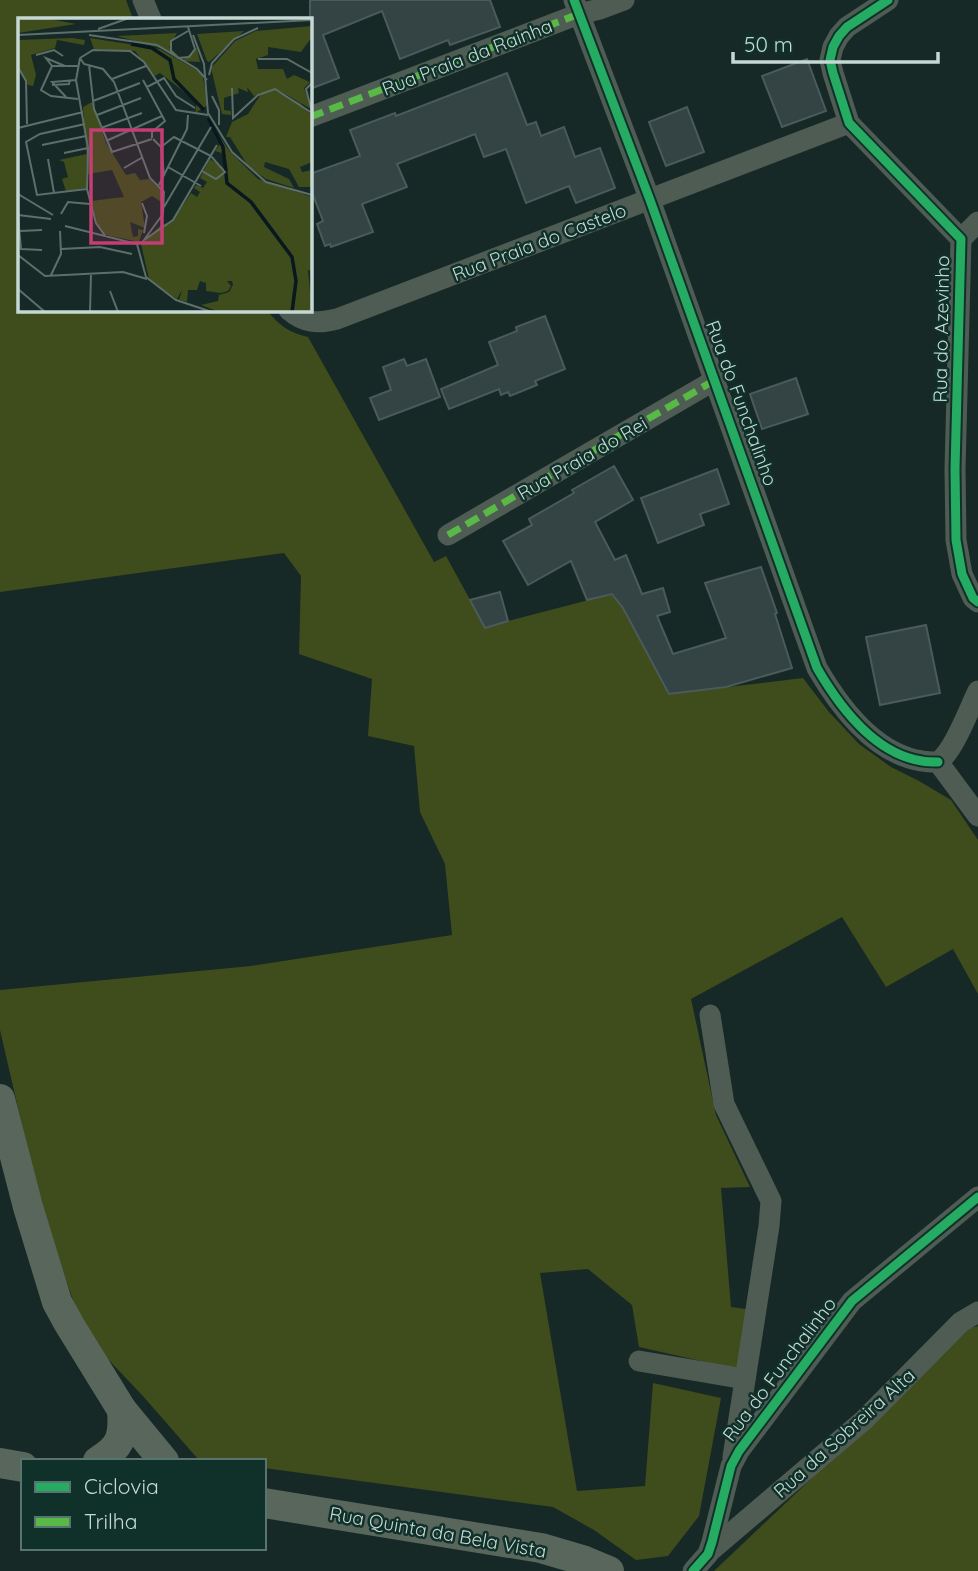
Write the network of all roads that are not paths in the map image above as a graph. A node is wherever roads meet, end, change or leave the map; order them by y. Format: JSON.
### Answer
{"nodes":[{"id":1,"x":143,"y":0,"type":"edge"},
{"id":2,"x":624,"y":0,"type":"edge"},
{"id":3,"x":888,"y":0,"type":"edge"},
{"id":4,"x":577,"y":7,"type":"edge"},
{"id":5,"x":151,"y":18,"type":"edge"},
{"id":6,"x":312,"y":116,"type":"edge"},
{"id":7,"x":849,"y":123,"type":"junction"},
{"id":8,"x":650,"y":200,"type":"junction"},
{"id":9,"x":978,"y":222,"type":"edge"},
{"id":10,"x":961,"y":239,"type":"junction"},
{"id":11,"x":297,"y":315,"type":"edge"},
{"id":12,"x":715,"y":380,"type":"junction"},
{"id":13,"x":448,"y":536,"type":"dead end"},
{"id":14,"x":978,"y":602,"type":"edge"},
{"id":15,"x":978,"y":691,"type":"edge"},
{"id":16,"x":938,"y":762,"type":"junction"},
{"id":17,"x":978,"y":816,"type":"edge"},
{"id":18,"x":710,"y":1015,"type":"dead end"},
{"id":19,"x":0,"y":1099,"type":"edge"},
{"id":20,"x":978,"y":1197,"type":"edge"},
{"id":21,"x":978,"y":1312,"type":"edge"},
{"id":22,"x":639,"y":1361,"type":"dead end"},
{"id":23,"x":745,"y":1379,"type":"junction"},
{"id":24,"x":122,"y":1410,"type":"junction"},
{"id":25,"x":108,"y":1458,"type":"edge"},
{"id":26,"x":158,"y":1458,"type":"edge"},
{"id":27,"x":0,"y":1463,"type":"edge"},
{"id":28,"x":731,"y":1466,"type":"junction"},
{"id":29,"x":21,"y":1467,"type":"edge"},
{"id":30,"x":266,"y":1503,"type":"edge"},
{"id":31,"x":708,"y":1554,"type":"junction"},
{"id":32,"x":609,"y":1571,"type":"edge"},
{"id":33,"x":694,"y":1571,"type":"edge"}],
"edges":[{"from":1,"to":5,"type":"street"},
{"from":2,"to":4,"type":"street","name":"Rua Praia da Rainha"},
{"from":3,"to":7,"type":"street","name":"Rua do Azevinho"},
{"from":4,"to":6,"type":"street","name":"Rua Praia da Rainha"},
{"from":4,"to":8,"type":"street","name":"Rua do Funchalinho"},
{"from":7,"to":8,"type":"street","name":"Rua Praia do Castelo"},
{"from":7,"to":10,"type":"street","name":"Rua do Azevinho"},
{"from":8,"to":11,"type":"street","name":"Rua Praia do Castelo"},
{"from":8,"to":12,"type":"street","name":"Rua do Funchalinho"},
{"from":9,"to":10,"type":"street"},
{"from":10,"to":14,"type":"street","name":"Rua do Azevinho"},
{"from":12,"to":13,"type":"street","name":"Rua Praia do Rei"},
{"from":12,"to":16,"type":"street","name":"Rua do Funchalinho"},
{"from":15,"to":16,"type":"street"},
{"from":16,"to":17,"type":"street"},
{"from":18,"to":23,"type":"street"},
{"from":19,"to":24,"type":"street"},
{"from":20,"to":28,"type":"street","name":"Rua do Funchalinho"},
{"from":21,"to":31,"type":"street","name":"Rua da Sobreira Alta"},
{"from":22,"to":23,"type":"street"},
{"from":23,"to":28,"type":"street"},
{"from":24,"to":25,"type":"street"},
{"from":24,"to":26,"type":"street"},
{"from":27,"to":29,"type":"street"},
{"from":28,"to":31,"type":"street","name":"Rua do Funchalinho"},
{"from":30,"to":32,"type":"street","name":"Rua Quinta da Bela Vista"},
{"from":31,"to":33,"type":"street","name":"Rua do Funchalinho"}]}
